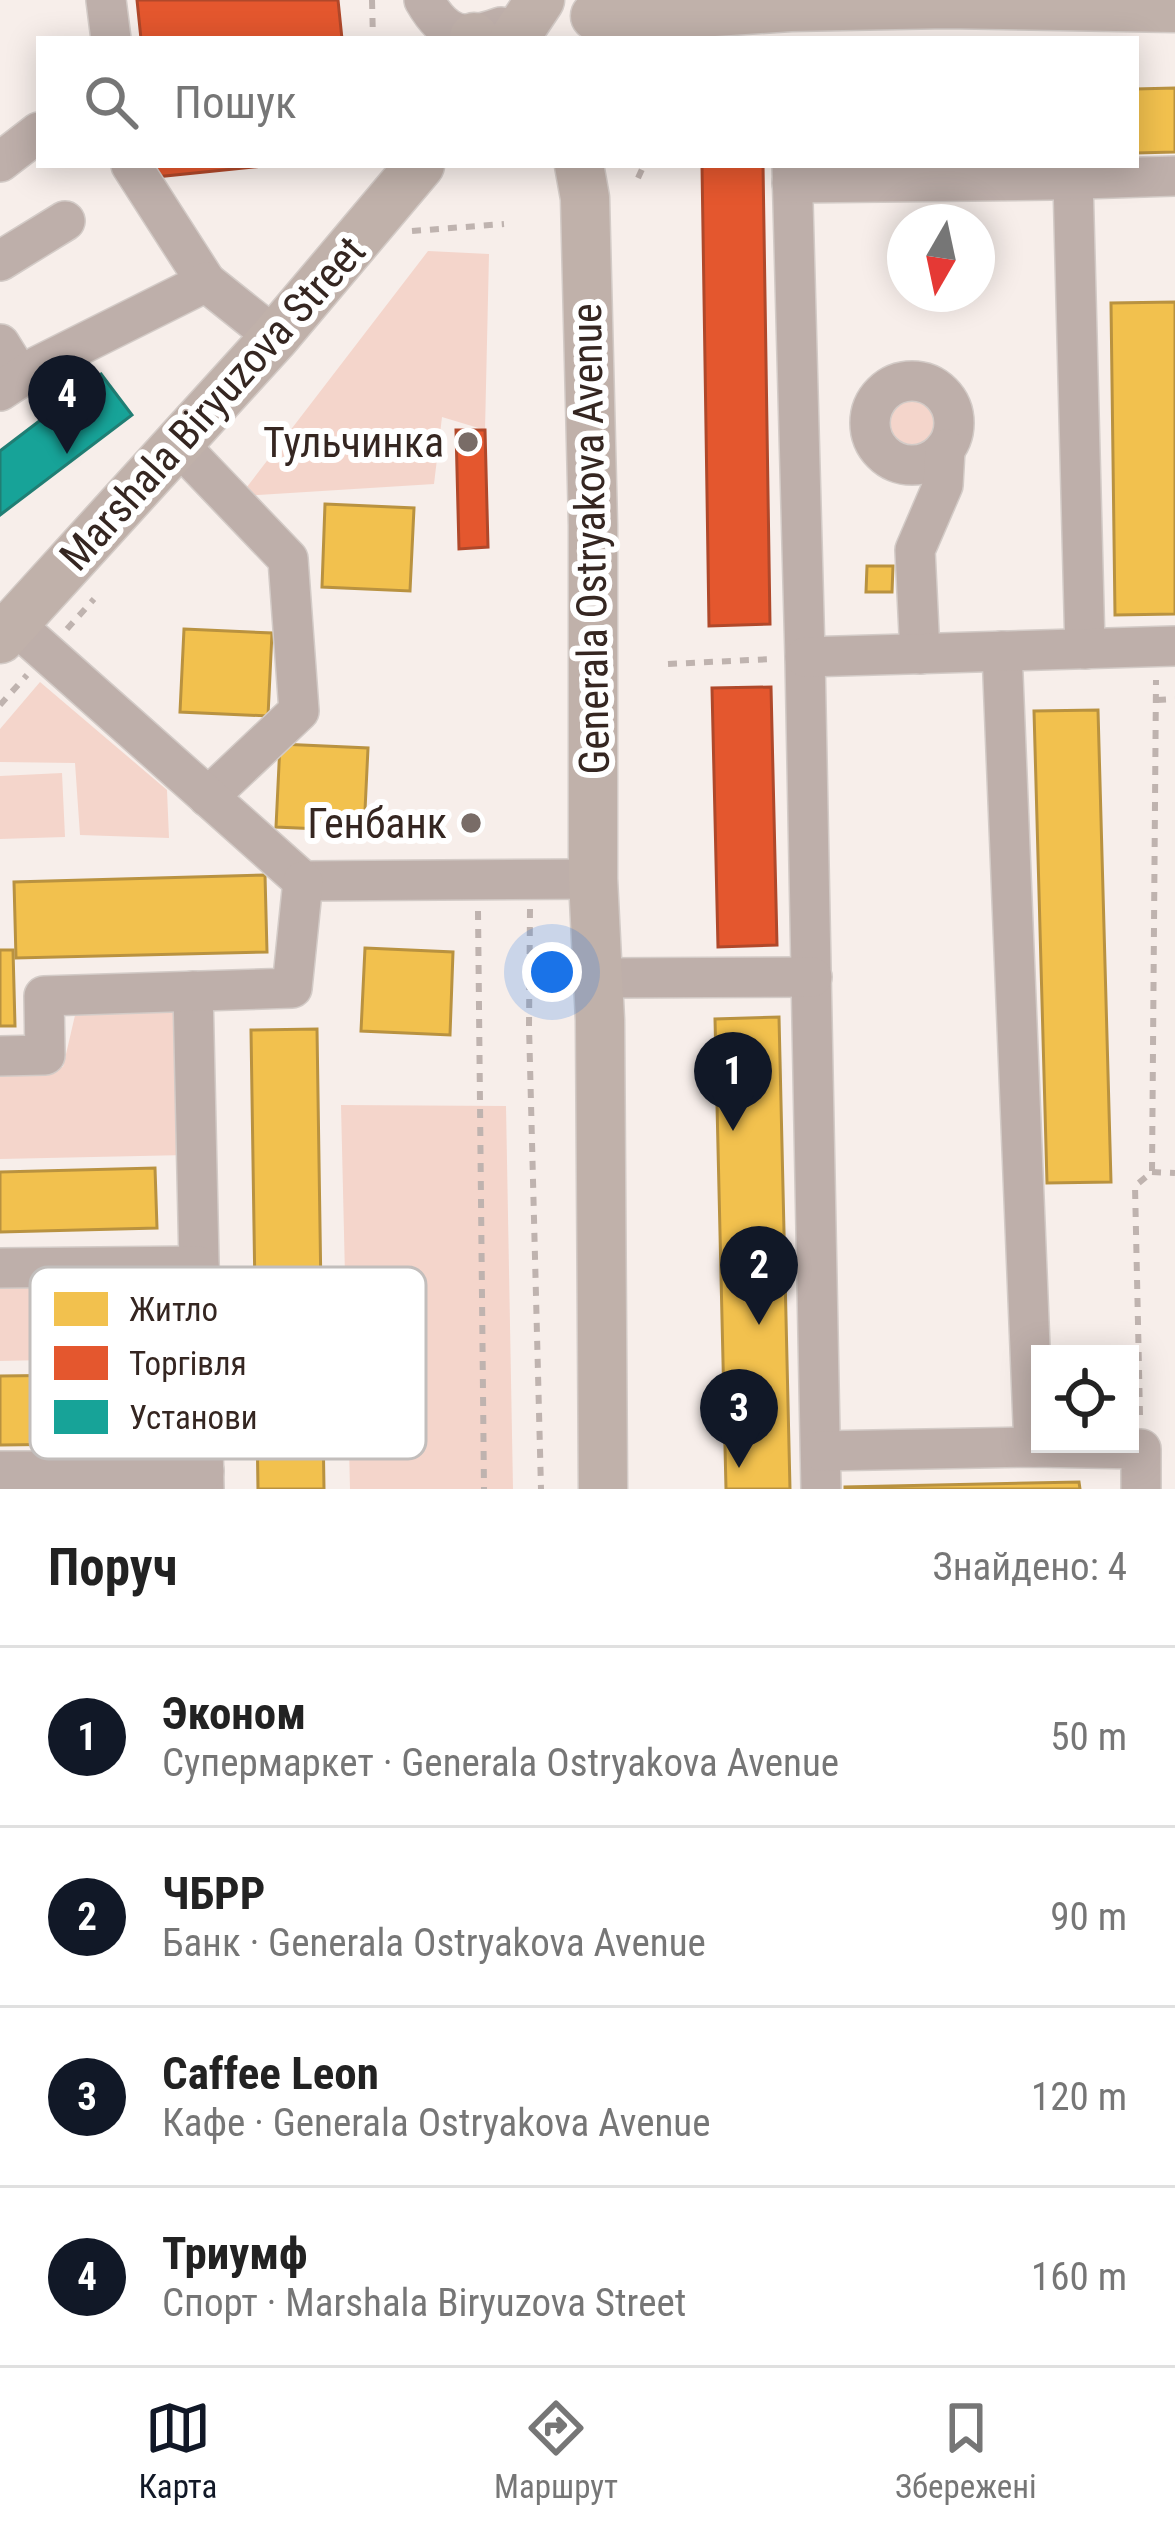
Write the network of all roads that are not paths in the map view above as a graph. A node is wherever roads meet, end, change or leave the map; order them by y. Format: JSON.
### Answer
{"nodes":[{"id":1,"x":106,"y":0,"type":"edge"},
{"id":2,"x":424,"y":0,"type":"edge"},
{"id":3,"x":949,"y":2,"type":"edge"},
{"id":4,"x":1093,"y":3,"type":"edge"},
{"id":5,"x":1157,"y":6,"type":"edge"},
{"id":6,"x":590,"y":14,"type":"edge"},
{"id":7,"x":779,"y":18,"type":"edge"},
{"id":8,"x":509,"y":26,"type":"edge"},
{"id":9,"x":111,"y":36,"type":"edge"},
{"id":10,"x":698,"y":36,"type":"edge"},
{"id":11,"x":36,"y":134,"type":"edge"},
{"id":12,"x":0,"y":162,"type":"edge"},
{"id":13,"x":133,"y":168,"type":"edge"},
{"id":14,"x":580,"y":168,"type":"edge"},
{"id":15,"x":792,"y":174,"type":"edge"},
{"id":16,"x":1175,"y":176,"type":"edge"},
{"id":17,"x":1073,"y":180,"type":"junction"},
{"id":18,"x":407,"y":182,"type":"edge"},
{"id":19,"x":65,"y":221,"type":"dead end"},
{"id":20,"x":0,"y":261,"type":"edge"},
{"id":21,"x":206,"y":282,"type":"junction"},
{"id":22,"x":275,"y":337,"type":"junction"},
{"id":23,"x":7,"y":371,"type":"edge"},
{"id":24,"x":176,"y":442,"type":"junction"},
{"id":25,"x":945,"y":448,"type":"dead end"},
{"id":26,"x":7,"y":631,"type":"edge"},
{"id":27,"x":1165,"y":646,"type":"edge"},
{"id":28,"x":1085,"y":649,"type":"junction"},
{"id":29,"x":1002,"y":652,"type":"junction"},
{"id":30,"x":920,"y":654,"type":"junction"},
{"id":31,"x":806,"y":657,"type":"junction"},
{"id":32,"x":208,"y":797,"type":"junction"},
{"id":33,"x":593,"y":879,"type":"junction"},
{"id":34,"x":303,"y":881,"type":"junction"},
{"id":35,"x":812,"y":977,"type":"junction"},
{"id":36,"x":598,"y":978,"type":"junction"},
{"id":37,"x":193,"y":992,"type":"junction"},
{"id":38,"x":0,"y":1055,"type":"edge"},
{"id":39,"x":199,"y":1266,"type":"joint"},
{"id":40,"x":100,"y":1267,"type":"edge"},
{"id":41,"x":0,"y":1268,"type":"edge"},
{"id":42,"x":30,"y":1268,"type":"edge"},
{"id":43,"x":1031,"y":1373,"type":"edge"},
{"id":44,"x":1031,"y":1448,"type":"edge"},
{"id":45,"x":1139,"y":1449,"type":"edge"},
{"id":46,"x":821,"y":1470,"type":"edge"},
{"id":47,"x":0,"y":1471,"type":"edge"},
{"id":48,"x":57,"y":1480,"type":"edge"},
{"id":49,"x":204,"y":1480,"type":"edge"},
{"id":50,"x":602,"y":1489,"type":"edge"},
{"id":51,"x":1141,"y":1489,"type":"edge"}],
"edges":[{"from":1,"to":9,"type":"street"},
{"from":2,"to":8,"type":"street"},
{"from":3,"to":4,"type":"main road"},
{"from":3,"to":7,"type":"main road"},
{"from":4,"to":5,"type":"main road"},
{"from":6,"to":7,"type":"main road"},
{"from":7,"to":10,"type":"main road"},
{"from":11,"to":12,"type":"street"},
{"from":13,"to":21,"type":"street"},
{"from":14,"to":33,"type":"main road","name":"Generala Ostryakova Avenue"},
{"from":15,"to":17,"type":"street"},
{"from":15,"to":31,"type":"street"},
{"from":16,"to":17,"type":"street"},
{"from":17,"to":28,"type":"street"},
{"from":18,"to":22,"type":"main road","name":"Marshala Biryuzova Street"},
{"from":19,"to":20,"type":"street"},
{"from":21,"to":22,"type":"street"},
{"from":21,"to":23,"type":"street"},
{"from":22,"to":24,"type":"main road","name":"Marshala Biryuzova Street"},
{"from":24,"to":26,"type":"main road","name":"Marshala Biryuzova Street"},
{"from":24,"to":32,"type":"street"},
{"from":25,"to":30,"type":"street"},
{"from":26,"to":32,"type":"street"},
{"from":27,"to":28,"type":"street"},
{"from":28,"to":29,"type":"street"},
{"from":29,"to":30,"type":"street"},
{"from":29,"to":43,"type":"street"},
{"from":30,"to":31,"type":"street"},
{"from":31,"to":35,"type":"street"},
{"from":32,"to":34,"type":"street"},
{"from":33,"to":34,"type":"street"},
{"from":33,"to":36,"type":"main road","name":"Generala Ostryakova Avenue"},
{"from":34,"to":37,"type":"street"},
{"from":35,"to":36,"type":"street"},
{"from":35,"to":46,"type":"street"},
{"from":36,"to":50,"type":"main road","name":"Generala Ostryakova Avenue"},
{"from":37,"to":38,"type":"street"},
{"from":37,"to":39,"type":"street"},
{"from":39,"to":40,"type":"street"},
{"from":41,"to":42,"type":"street"},
{"from":44,"to":46,"type":"street"},
{"from":45,"to":51,"type":"street"},
{"from":47,"to":48,"type":"street"},
{"from":48,"to":49,"type":"street"}]}
